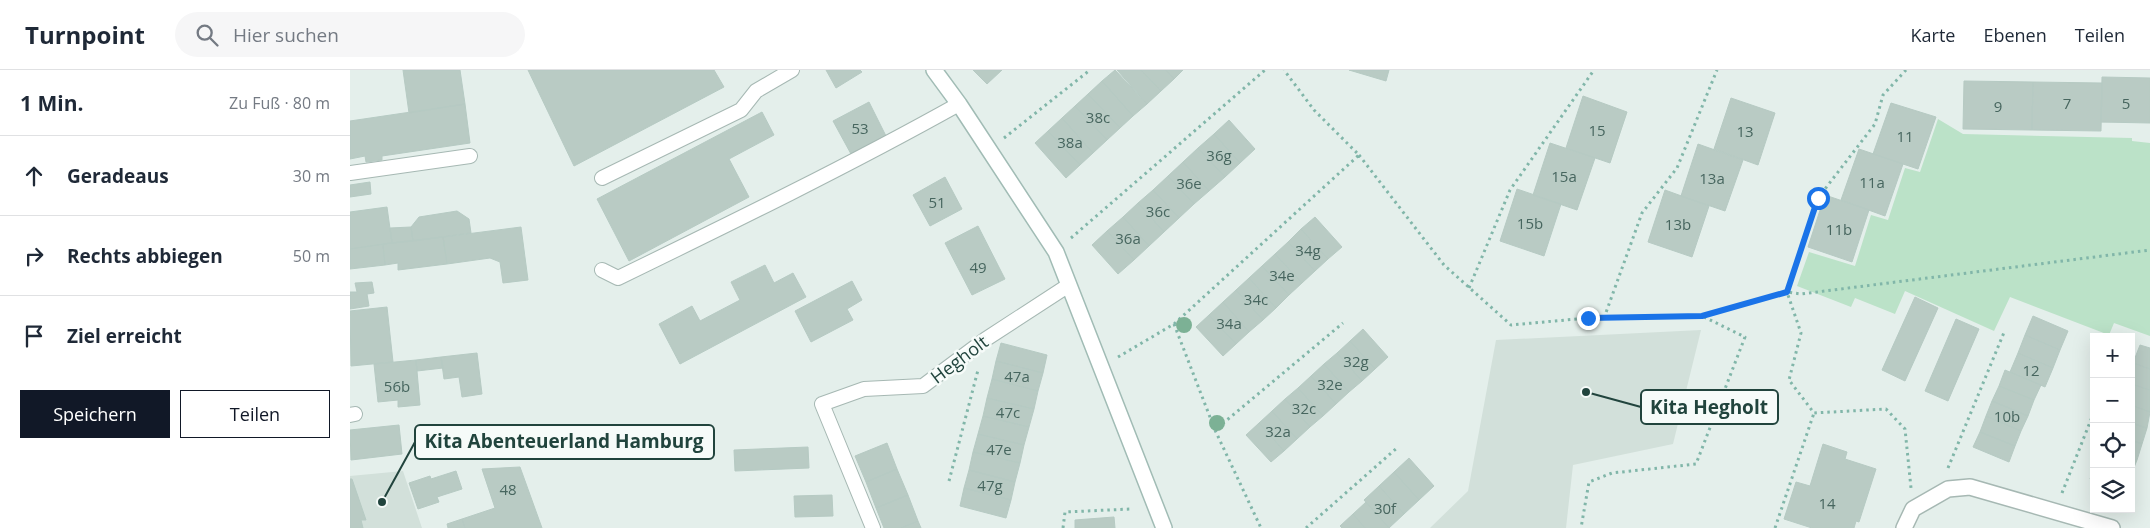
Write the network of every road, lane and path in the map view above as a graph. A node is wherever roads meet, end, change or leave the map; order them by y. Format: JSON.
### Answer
{"nodes":[{"id":1,"x":792,"y":70,"type":"edge"},
{"id":2,"x":934,"y":70,"type":"edge"},
{"id":3,"x":1090,"y":70,"type":"edge"},
{"id":4,"x":1265,"y":70,"type":"edge"},
{"id":5,"x":1284,"y":70,"type":"edge"},
{"id":6,"x":1594,"y":70,"type":"edge"},
{"id":7,"x":1717,"y":70,"type":"edge"},
{"id":8,"x":1906,"y":70,"type":"edge"},
{"id":9,"x":960,"y":104,"type":"junction"},
{"id":10,"x":1003,"y":138,"type":"dead end"},
{"id":11,"x":1360,"y":155,"type":"junction"},
{"id":12,"x":470,"y":156,"type":"dead end"},
{"id":13,"x":350,"y":173,"type":"edge"},
{"id":14,"x":602,"y":178,"type":"dead end"},
{"id":15,"x":1068,"y":241,"type":"dead end"},
{"id":16,"x":2150,"y":250,"type":"edge"},
{"id":17,"x":602,"y":270,"type":"dead end"},
{"id":18,"x":1069,"y":285,"type":"junction"},
{"id":19,"x":1469,"y":288,"type":"junction"},
{"id":20,"x":1787,"y":292,"type":"junction"},
{"id":21,"x":1702,"y":316,"type":"junction"},
{"id":22,"x":1604,"y":318,"type":"junction"},
{"id":23,"x":1343,"y":323,"type":"dead end"},
{"id":24,"x":1174,"y":324,"type":"junction"},
{"id":25,"x":2005,"y":330,"type":"dead end"},
{"id":26,"x":986,"y":338,"type":"junction"},
{"id":27,"x":1117,"y":358,"type":"dead end"},
{"id":28,"x":1814,"y":413,"type":"junction"},
{"id":29,"x":2090,"y":422,"type":"edge"},
{"id":30,"x":1215,"y":430,"type":"junction"},
{"id":31,"x":1398,"y":447,"type":"dead end"},
{"id":32,"x":949,"y":481,"type":"dead end"},
{"id":33,"x":1948,"y":489,"type":"junction"},
{"id":34,"x":1130,"y":509,"type":"dead end"},
{"id":35,"x":1913,"y":509,"type":"junction"},
{"id":36,"x":2055,"y":510,"type":"junction"},
{"id":37,"x":873,"y":528,"type":"edge"},
{"id":38,"x":1063,"y":528,"type":"edge"},
{"id":39,"x":1164,"y":528,"type":"edge"},
{"id":40,"x":1260,"y":528,"type":"edge"},
{"id":41,"x":1306,"y":528,"type":"edge"},
{"id":42,"x":1581,"y":528,"type":"edge"},
{"id":43,"x":1775,"y":528,"type":"edge"},
{"id":44,"x":1904,"y":528,"type":"edge"},
{"id":45,"x":2112,"y":528,"type":"edge"}],
"edges":[{"from":1,"to":14,"type":"lane"},
{"from":2,"to":9,"type":"street"},
{"from":3,"to":10,"type":"path"},
{"from":4,"to":15,"type":"path"},
{"from":5,"to":11,"type":"path"},
{"from":6,"to":19,"type":"path"},
{"from":7,"to":22,"type":"path"},
{"from":8,"to":20,"type":"path"},
{"from":9,"to":17,"type":"lane"},
{"from":9,"to":18,"type":"street"},
{"from":11,"to":19,"type":"path"},
{"from":11,"to":24,"type":"path"},
{"from":12,"to":13,"type":"lane"},
{"from":16,"to":20,"type":"path"},
{"from":18,"to":26,"type":"lane","name":"Hegholt"},
{"from":18,"to":39,"type":"street"},
{"from":19,"to":22,"type":"path"},
{"from":20,"to":21,"type":"path"},
{"from":20,"to":28,"type":"path"},
{"from":21,"to":22,"type":"path"},
{"from":21,"to":42,"type":"path"},
{"from":23,"to":30,"type":"path"},
{"from":24,"to":27,"type":"path"},
{"from":24,"to":30,"type":"path"},
{"from":25,"to":33,"type":"path"},
{"from":26,"to":32,"type":"path"},
{"from":26,"to":37,"type":"lane","name":"Hegholt"},
{"from":28,"to":35,"type":"path"},
{"from":28,"to":43,"type":"path"},
{"from":29,"to":36,"type":"path"},
{"from":30,"to":40,"type":"path"},
{"from":31,"to":41,"type":"path"},
{"from":33,"to":35,"type":"street"},
{"from":33,"to":36,"type":"street"},
{"from":34,"to":38,"type":"path"},
{"from":35,"to":44,"type":"street"},
{"from":36,"to":45,"type":"street"}]}
